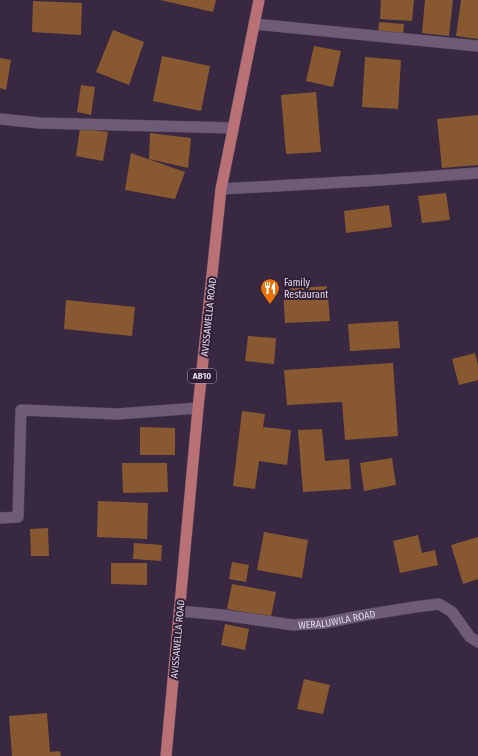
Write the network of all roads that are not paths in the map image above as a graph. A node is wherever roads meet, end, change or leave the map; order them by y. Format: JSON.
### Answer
{"nodes":[{"id":1,"x":259,"y":0,"type":"edge"},
{"id":2,"x":254,"y":24,"type":"junction"},
{"id":3,"x":478,"y":46,"type":"edge"},
{"id":4,"x":0,"y":119,"type":"edge"},
{"id":5,"x":233,"y":128,"type":"junction"},
{"id":6,"x":478,"y":173,"type":"edge"},
{"id":7,"x":221,"y":189,"type":"junction"},
{"id":8,"x":198,"y":408,"type":"junction"},
{"id":9,"x":0,"y":518,"type":"edge"},
{"id":10,"x":179,"y":611,"type":"junction"},
{"id":11,"x":478,"y":642,"type":"edge"},
{"id":12,"x":166,"y":756,"type":"edge"}],
"edges":[{"from":1,"to":2,"type":"main road","name":"AVISSAWELLA ROAD","number":"AB10"},
{"from":2,"to":3,"type":"street"},
{"from":2,"to":5,"type":"main road","name":"AVISSAWELLA ROAD","number":"AB10"},
{"from":4,"to":5,"type":"street"},
{"from":5,"to":7,"type":"main road","name":"AVISSAWELLA ROAD","number":"AB10"},
{"from":6,"to":7,"type":"street"},
{"from":7,"to":8,"type":"main road","name":"AVISSAWELLA ROAD","number":"AB10"},
{"from":8,"to":9,"type":"street"},
{"from":8,"to":10,"type":"main road","name":"AVISSAWELLA ROAD","number":"AB10"},
{"from":10,"to":11,"type":"street","name":"WERALUWILA ROAD"},
{"from":10,"to":12,"type":"main road","name":"AVISSAWELLA ROAD","number":"AB10"}]}
